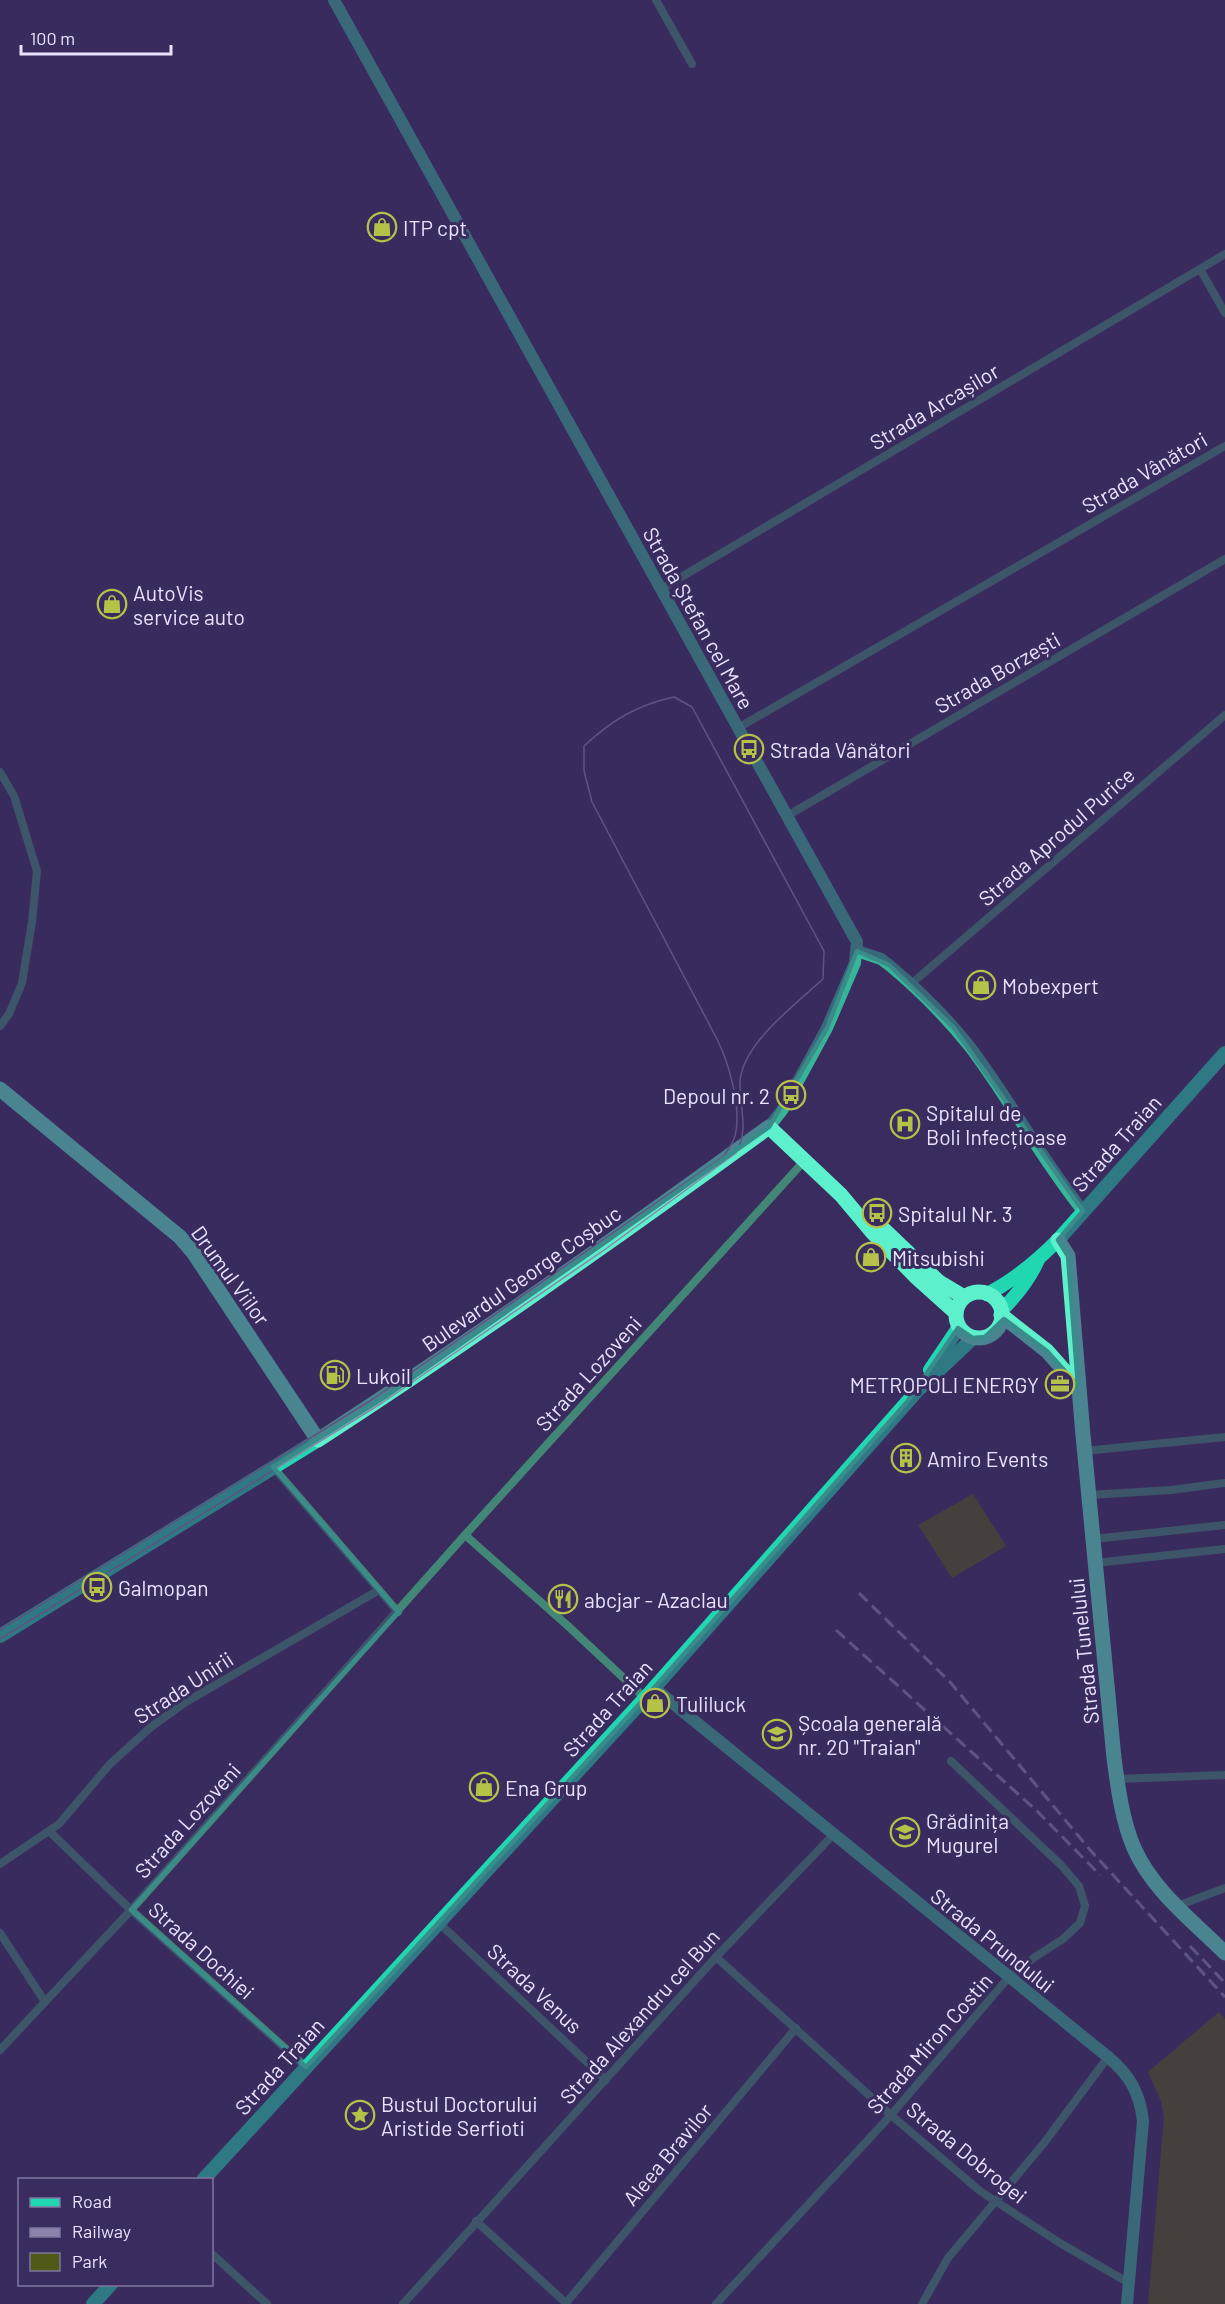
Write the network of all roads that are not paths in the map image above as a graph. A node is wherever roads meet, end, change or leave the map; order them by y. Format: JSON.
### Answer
{"nodes":[{"id":1,"x":334,"y":0,"type":"edge"},
{"id":2,"x":656,"y":0,"type":"edge"},
{"id":3,"x":692,"y":64,"type":"dead end"},
{"id":4,"x":1225,"y":254,"type":"edge"},
{"id":5,"x":1200,"y":269,"type":"junction"},
{"id":6,"x":1225,"y":313,"type":"edge"},
{"id":7,"x":1225,"y":446,"type":"edge"},
{"id":8,"x":1225,"y":559,"type":"edge"},
{"id":9,"x":661,"y":589,"type":"junction"},
{"id":10,"x":1225,"y":715,"type":"edge"},
{"id":11,"x":738,"y":728,"type":"junction"},
{"id":12,"x":0,"y":772,"type":"edge"},
{"id":13,"x":787,"y":816,"type":"junction"},
{"id":14,"x":858,"y":951,"type":"junction"},
{"id":15,"x":911,"y":984,"type":"junction"},
{"id":16,"x":0,"y":1026,"type":"edge"},
{"id":17,"x":1225,"y":1053,"type":"edge"},
{"id":18,"x":0,"y":1089,"type":"edge"},
{"id":19,"x":769,"y":1127,"type":"junction"},
{"id":20,"x":805,"y":1160,"type":"junction"},
{"id":21,"x":841,"y":1195,"type":"junction"},
{"id":22,"x":1083,"y":1211,"type":"junction"},
{"id":23,"x":1058,"y":1240,"type":"junction"},
{"id":24,"x":1038,"y":1259,"type":"junction"},
{"id":25,"x":987,"y":1294,"type":"junction"},
{"id":26,"x":964,"y":1297,"type":"junction"},
{"id":27,"x":1001,"y":1313,"type":"junction"},
{"id":28,"x":957,"y":1320,"type":"junction"},
{"id":29,"x":994,"y":1332,"type":"junction"},
{"id":30,"x":1022,"y":1332,"type":"junction"},
{"id":31,"x":973,"y":1338,"type":"junction"},
{"id":32,"x":1078,"y":1386,"type":"junction"},
{"id":33,"x":916,"y":1392,"type":"junction"},
{"id":34,"x":1225,"y":1437,"type":"edge"},
{"id":35,"x":318,"y":1440,"type":"junction"},
{"id":36,"x":1084,"y":1450,"type":"junction"},
{"id":37,"x":273,"y":1467,"type":"junction"},
{"id":38,"x":1225,"y":1484,"type":"edge"},
{"id":39,"x":1089,"y":1495,"type":"junction"},
{"id":40,"x":1225,"y":1525,"type":"edge"},
{"id":41,"x":465,"y":1536,"type":"junction"},
{"id":42,"x":1093,"y":1539,"type":"junction"},
{"id":43,"x":1225,"y":1549,"type":"edge"},
{"id":44,"x":1095,"y":1563,"type":"junction"},
{"id":45,"x":380,"y":1590,"type":"junction"},
{"id":46,"x":398,"y":1612,"type":"junction"},
{"id":47,"x":0,"y":1636,"type":"edge"},
{"id":48,"x":650,"y":1693,"type":"junction"},
{"id":49,"x":951,"y":1761,"type":"dead end"},
{"id":50,"x":1225,"y":1775,"type":"edge"},
{"id":51,"x":1117,"y":1779,"type":"junction"},
{"id":52,"x":50,"y":1832,"type":"junction"},
{"id":53,"x":833,"y":1835,"type":"junction"},
{"id":54,"x":0,"y":1864,"type":"edge"},
{"id":55,"x":1225,"y":1888,"type":"edge"},
{"id":56,"x":1177,"y":1906,"type":"junction"},
{"id":57,"x":131,"y":1910,"type":"junction"},
{"id":58,"x":440,"y":1923,"type":"junction"},
{"id":59,"x":0,"y":1933,"type":"edge"},
{"id":60,"x":1225,"y":1953,"type":"edge"},
{"id":61,"x":716,"y":1957,"type":"junction"},
{"id":62,"x":1008,"y":1978,"type":"junction"},
{"id":63,"x":45,"y":2002,"type":"junction"},
{"id":64,"x":796,"y":2028,"type":"junction"},
{"id":65,"x":2,"y":2045,"type":"edge"},
{"id":66,"x":1108,"y":2057,"type":"junction"},
{"id":67,"x":306,"y":2067,"type":"junction"},
{"id":68,"x":606,"y":2080,"type":"junction"},
{"id":69,"x":891,"y":2115,"type":"junction"},
{"id":70,"x":205,"y":2178,"type":"edge"},
{"id":71,"x":996,"y":2202,"type":"junction"},
{"id":72,"x":476,"y":2222,"type":"junction"},
{"id":73,"x":213,"y":2255,"type":"edge"},
{"id":74,"x":1129,"y":2283,"type":"junction"},
{"id":75,"x":109,"y":2286,"type":"edge"},
{"id":76,"x":567,"y":2303,"type":"edge"},
{"id":77,"x":93,"y":2304,"type":"edge"},
{"id":78,"x":267,"y":2304,"type":"edge"},
{"id":79,"x":403,"y":2304,"type":"edge"},
{"id":80,"x":716,"y":2304,"type":"edge"},
{"id":81,"x":922,"y":2304,"type":"edge"},
{"id":82,"x":1127,"y":2304,"type":"edge"}],
"edges":[{"from":1,"to":9,"type":"street","name":"Strada Ștefan cel Mare"},
{"from":2,"to":3,"type":"street"},
{"from":4,"to":5,"type":"street","name":"Strada Arcașilor"},
{"from":5,"to":6,"type":"street"},
{"from":5,"to":9,"type":"street","name":"Strada Arcașilor"},
{"from":7,"to":11,"type":"street","name":"Strada Vânători"},
{"from":8,"to":13,"type":"street","name":"Strada Borzești"},
{"from":9,"to":11,"type":"street","name":"Strada Ștefan cel Mare"},
{"from":10,"to":15,"type":"street","name":"Strada Aprodul Purice"},
{"from":11,"to":13,"type":"street","name":"Strada Ștefan cel Mare"},
{"from":12,"to":16,"type":"street"},
{"from":13,"to":14,"type":"street","name":"Strada Ștefan cel Mare"},
{"from":14,"to":15,"type":"street"},
{"from":14,"to":19,"type":"street","name":"Bulevardul George Coșbuc"},
{"from":15,"to":22,"type":"street"},
{"from":17,"to":22,"type":"main road","name":"Strada Traian"},
{"from":18,"to":35,"type":"highway","name":"Drumul Viilor"},
{"from":19,"to":20,"type":"highway"},
{"from":19,"to":35,"type":"highway","name":"Bulevardul George Coșbuc"},
{"from":20,"to":21,"type":"highway"},
{"from":20,"to":41,"type":"street","name":"Strada Lozoveni"},
{"from":21,"to":26,"type":"highway"},
{"from":21,"to":28,"type":"highway"},
{"from":22,"to":23,"type":"main road","name":"Strada Traian"},
{"from":23,"to":24,"type":"main road","name":"Strada Traian"},
{"from":23,"to":32,"type":"highway","name":"Strada Tunelului"},
{"from":24,"to":25,"type":"main road","name":"Strada Traian"},
{"from":24,"to":27,"type":"main road","name":"Strada Traian"},
{"from":25,"to":26,"type":"highway"},
{"from":25,"to":27,"type":"highway"},
{"from":26,"to":28,"type":"highway"},
{"from":27,"to":29,"type":"highway"},
{"from":27,"to":30,"type":"highway"},
{"from":28,"to":31,"type":"highway"},
{"from":28,"to":33,"type":"main road","name":"Strada Traian"},
{"from":29,"to":30,"type":"highway"},
{"from":29,"to":31,"type":"highway"},
{"from":30,"to":32,"type":"highway"},
{"from":31,"to":33,"type":"main road","name":"Strada Traian"},
{"from":32,"to":36,"type":"highway","name":"Strada Tunelului"},
{"from":33,"to":48,"type":"main road","name":"Strada Traian"},
{"from":34,"to":36,"type":"street"},
{"from":35,"to":37,"type":"main road","name":"Bulevardul George Coșbuc"},
{"from":36,"to":39,"type":"highway","name":"Strada Tunelului"},
{"from":37,"to":45,"type":"street"},
{"from":37,"to":47,"type":"main road","name":"Bulevardul George Coșbuc"},
{"from":38,"to":39,"type":"street"},
{"from":39,"to":42,"type":"highway","name":"Strada Tunelului"},
{"from":40,"to":42,"type":"street"},
{"from":41,"to":46,"type":"street","name":"Strada Lozoveni"},
{"from":41,"to":48,"type":"street","name":"Strada Prundului"},
{"from":42,"to":44,"type":"highway","name":"Strada Tunelului"},
{"from":43,"to":44,"type":"street"},
{"from":44,"to":51,"type":"highway","name":"Strada Tunelului"},
{"from":45,"to":46,"type":"street"},
{"from":45,"to":52,"type":"street","name":"Strada Unirii"},
{"from":46,"to":57,"type":"street","name":"Strada Lozoveni"},
{"from":48,"to":53,"type":"street","name":"Strada Prundului"},
{"from":48,"to":58,"type":"main road","name":"Strada Traian"},
{"from":49,"to":62,"type":"street","name":"Strada Miron Costin"},
{"from":50,"to":51,"type":"street"},
{"from":51,"to":56,"type":"highway","name":"Strada Tunelului"},
{"from":52,"to":54,"type":"street","name":"Strada Unirii"},
{"from":52,"to":57,"type":"street","name":"Strada Dochiei"},
{"from":53,"to":61,"type":"street","name":"Strada Alexandru cel Bun"},
{"from":53,"to":62,"type":"street","name":"Strada Prundului"},
{"from":55,"to":56,"type":"street"},
{"from":56,"to":60,"type":"highway","name":"Strada Tunelului"},
{"from":57,"to":63,"type":"street","name":"Strada Lozoveni"},
{"from":57,"to":67,"type":"street","name":"Strada Dochiei"},
{"from":58,"to":67,"type":"main road","name":"Strada Traian"},
{"from":58,"to":68,"type":"street","name":"Strada Venus"},
{"from":59,"to":63,"type":"street"},
{"from":61,"to":64,"type":"street","name":"Strada Dobrogei"},
{"from":61,"to":68,"type":"street","name":"Strada Alexandru cel Bun"},
{"from":62,"to":66,"type":"street","name":"Strada Prundului"},
{"from":62,"to":69,"type":"street","name":"Strada Miron Costin"},
{"from":63,"to":65,"type":"street","name":"Strada Lozoveni"},
{"from":64,"to":69,"type":"street","name":"Strada Dobrogei"},
{"from":64,"to":76,"type":"street","name":"Aleea Bravilor"},
{"from":66,"to":71,"type":"street"},
{"from":66,"to":74,"type":"street","name":"Strada Prundului"},
{"from":67,"to":70,"type":"main road","name":"Strada Traian"},
{"from":68,"to":72,"type":"street","name":"Strada Alexandru cel Bun"},
{"from":69,"to":71,"type":"street","name":"Strada Dobrogei"},
{"from":69,"to":80,"type":"street","name":"Strada Miron Costin"},
{"from":71,"to":74,"type":"street","name":"Strada Dobrogei"},
{"from":71,"to":81,"type":"street"},
{"from":72,"to":76,"type":"street"},
{"from":72,"to":79,"type":"street","name":"Strada Alexandru cel Bun"},
{"from":73,"to":78,"type":"street"},
{"from":74,"to":82,"type":"street","name":"Strada Prundului"},
{"from":75,"to":77,"type":"main road"}]}
